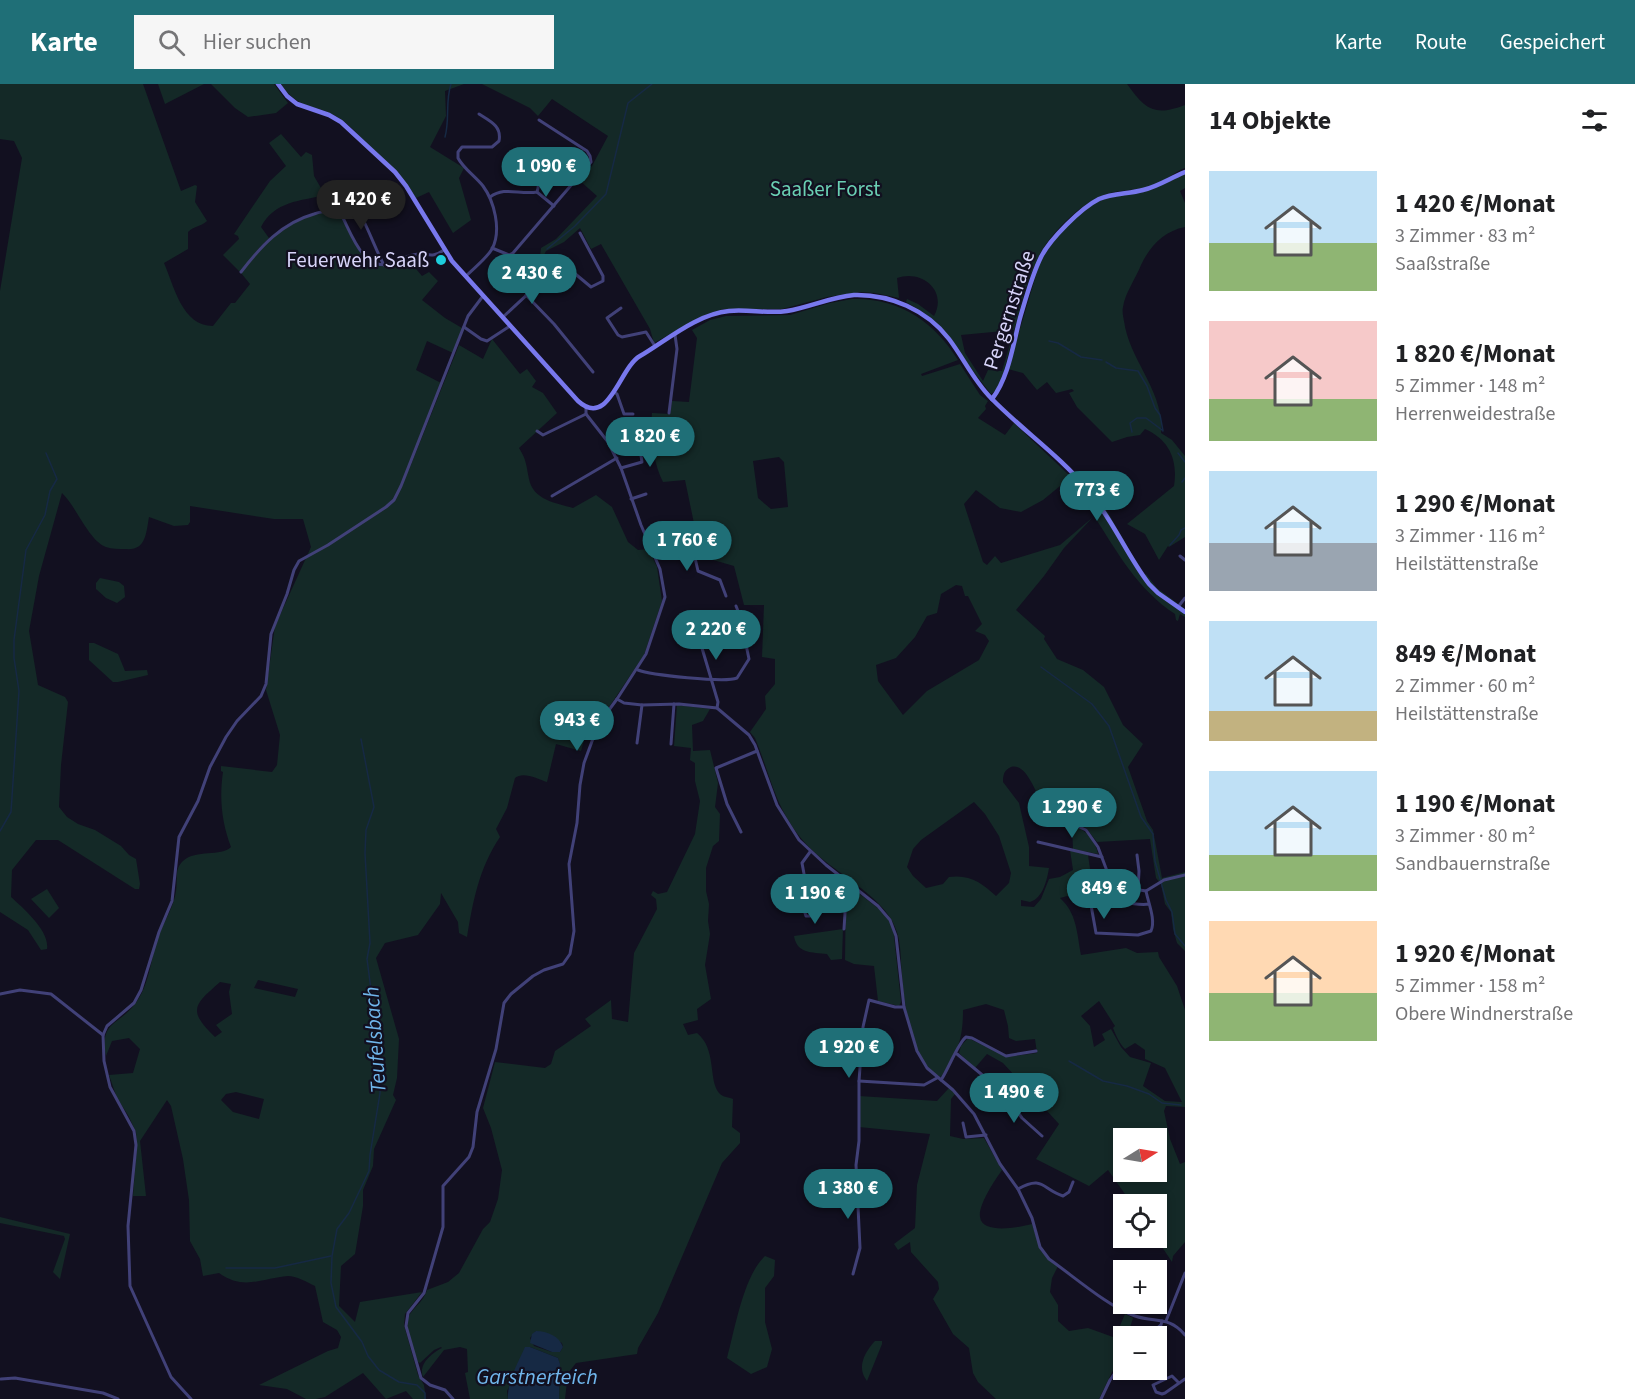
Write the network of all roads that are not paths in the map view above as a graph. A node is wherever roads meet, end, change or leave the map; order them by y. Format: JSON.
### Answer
{"nodes":[{"id":1,"x":278,"y":84,"type":"edge"},
{"id":2,"x":478,"y":114,"type":"dead end"},
{"id":3,"x":539,"y":120,"type":"dead end"},
{"id":4,"x":522,"y":163,"type":"dead end"},
{"id":5,"x":1185,"y":172,"type":"edge"},
{"id":6,"x":537,"y":192,"type":"junction"},
{"id":7,"x":490,"y":196,"type":"junction"},
{"id":8,"x":554,"y":207,"type":"junction"},
{"id":9,"x":340,"y":212,"type":"junction"},
{"id":10,"x":580,"y":233,"type":"dead end"},
{"id":11,"x":492,"y":248,"type":"junction"},
{"id":12,"x":444,"y":250,"type":"junction"},
{"id":13,"x":384,"y":265,"type":"junction"},
{"id":14,"x":241,"y":272,"type":"dead end"},
{"id":15,"x":466,"y":276,"type":"junction"},
{"id":16,"x":526,"y":295,"type":"junction"},
{"id":17,"x":483,"y":296,"type":"junction"},
{"id":18,"x":621,"y":308,"type":"dead end"},
{"id":19,"x":503,"y":317,"type":"junction"},
{"id":20,"x":511,"y":326,"type":"junction"},
{"id":21,"x":464,"y":327,"type":"junction"},
{"id":22,"x":675,"y":335,"type":"junction"},
{"id":23,"x":656,"y":347,"type":"junction"},
{"id":24,"x":593,"y":372,"type":"dead end"},
{"id":25,"x":614,"y":392,"type":"junction"},
{"id":26,"x":992,"y":399,"type":"junction"},
{"id":27,"x":586,"y":407,"type":"junction"},
{"id":28,"x":669,"y":413,"type":"dead end"},
{"id":29,"x":586,"y":414,"type":"junction"},
{"id":30,"x":633,"y":414,"type":"dead end"},
{"id":31,"x":537,"y":431,"type":"dead end"},
{"id":32,"x":639,"y":443,"type":"dead end"},
{"id":33,"x":617,"y":458,"type":"junction"},
{"id":34,"x":621,"y":468,"type":"junction"},
{"id":35,"x":646,"y":494,"type":"dead end"},
{"id":36,"x":552,"y":496,"type":"dead end"},
{"id":37,"x":631,"y":499,"type":"junction"},
{"id":38,"x":652,"y":551,"type":"junction"},
{"id":39,"x":1180,"y":556,"type":"dead end"},
{"id":40,"x":1185,"y":560,"type":"edge"},
{"id":41,"x":726,"y":596,"type":"dead end"},
{"id":42,"x":1185,"y":598,"type":"edge"},
{"id":43,"x":736,"y":606,"type":"dead end"},
{"id":44,"x":1178,"y":607,"type":"junction"},
{"id":45,"x":1185,"y":612,"type":"edge"},
{"id":46,"x":688,"y":615,"type":"dead end"},
{"id":47,"x":637,"y":669,"type":"junction"},
{"id":48,"x":710,"y":679,"type":"junction"},
{"id":49,"x":617,"y":699,"type":"junction"},
{"id":50,"x":674,"y":704,"type":"junction"},
{"id":51,"x":642,"y":705,"type":"junction"},
{"id":52,"x":717,"y":708,"type":"junction"},
{"id":53,"x":637,"y":742,"type":"dead end"},
{"id":54,"x":671,"y":744,"type":"dead end"},
{"id":55,"x":757,"y":751,"type":"junction"},
{"id":56,"x":1053,"y":815,"type":"dead end"},
{"id":57,"x":741,"y":832,"type":"dead end"},
{"id":58,"x":1038,"y":842,"type":"dead end"},
{"id":59,"x":810,"y":852,"type":"junction"},
{"id":60,"x":1137,"y":855,"type":"dead end"},
{"id":61,"x":1102,"y":857,"type":"junction"},
{"id":62,"x":1185,"y":874,"type":"edge"},
{"id":63,"x":847,"y":881,"type":"junction"},
{"id":64,"x":1138,"y":890,"type":"junction"},
{"id":65,"x":1146,"y":891,"type":"junction"},
{"id":66,"x":1149,"y":904,"type":"junction"},
{"id":67,"x":807,"y":910,"type":"dead end"},
{"id":68,"x":844,"y":929,"type":"dead end"},
{"id":69,"x":0,"y":994,"type":"edge"},
{"id":70,"x":904,"y":1007,"type":"junction"},
{"id":71,"x":103,"y":1035,"type":"junction"},
{"id":72,"x":1036,"y":1051,"type":"dead end"},
{"id":73,"x":957,"y":1053,"type":"junction"},
{"id":74,"x":939,"y":1079,"type":"junction"},
{"id":75,"x":859,"y":1081,"type":"junction"},
{"id":76,"x":963,"y":1123,"type":"dead end"},
{"id":77,"x":986,"y":1135,"type":"junction"},
{"id":78,"x":1042,"y":1136,"type":"dead end"},
{"id":79,"x":1074,"y":1182,"type":"dead end"},
{"id":80,"x":1018,"y":1189,"type":"junction"},
{"id":81,"x":1185,"y":1273,"type":"edge"},
{"id":82,"x":853,"y":1274,"type":"dead end"},
{"id":83,"x":1164,"y":1321,"type":"junction"},
{"id":84,"x":1160,"y":1326,"type":"edge"},
{"id":85,"x":1185,"y":1335,"type":"edge"},
{"id":86,"x":1113,"y":1375,"type":"edge"},
{"id":87,"x":1,"y":1379,"type":"edge"},
{"id":88,"x":1185,"y":1379,"type":"edge"},
{"id":89,"x":1179,"y":1383,"type":"junction"},
{"id":90,"x":118,"y":1399,"type":"edge"},
{"id":91,"x":191,"y":1399,"type":"edge"},
{"id":92,"x":453,"y":1399,"type":"edge"},
{"id":93,"x":1101,"y":1399,"type":"edge"}],
"edges":[{"from":1,"to":12,"type":"street"},
{"from":2,"to":7,"type":"street"},
{"from":3,"to":8,"type":"street"},
{"from":4,"to":6,"type":"street"},
{"from":5,"to":26,"type":"street","name":"Pergernstraße"},
{"from":6,"to":7,"type":"street"},
{"from":6,"to":8,"type":"street"},
{"from":7,"to":11,"type":"street"},
{"from":8,"to":11,"type":"street"},
{"from":9,"to":13,"type":"street"},
{"from":9,"to":13,"type":"street"},
{"from":9,"to":14,"type":"street"},
{"from":10,"to":16,"type":"street"},
{"from":11,"to":15,"type":"street"},
{"from":12,"to":13,"type":"street"},
{"from":12,"to":15,"type":"street"},
{"from":15,"to":17,"type":"street"},
{"from":16,"to":19,"type":"street"},
{"from":16,"to":24,"type":"street"},
{"from":17,"to":19,"type":"street"},
{"from":17,"to":21,"type":"street"},
{"from":18,"to":23,"type":"street"},
{"from":19,"to":20,"type":"street"},
{"from":20,"to":21,"type":"street"},
{"from":20,"to":27,"type":"street"},
{"from":21,"to":71,"type":"street"},
{"from":22,"to":23,"type":"street"},
{"from":22,"to":26,"type":"street"},
{"from":22,"to":28,"type":"street"},
{"from":23,"to":25,"type":"street"},
{"from":25,"to":27,"type":"street"},
{"from":25,"to":30,"type":"street"},
{"from":26,"to":44,"type":"street"},
{"from":27,"to":29,"type":"street"},
{"from":29,"to":31,"type":"street"},
{"from":29,"to":33,"type":"street"},
{"from":32,"to":34,"type":"street"},
{"from":33,"to":34,"type":"street"},
{"from":33,"to":36,"type":"street"},
{"from":34,"to":37,"type":"street"},
{"from":35,"to":37,"type":"street"},
{"from":37,"to":38,"type":"street"},
{"from":38,"to":41,"type":"street"},
{"from":38,"to":47,"type":"street"},
{"from":39,"to":40,"type":"street"},
{"from":42,"to":44,"type":"street"},
{"from":43,"to":48,"type":"street"},
{"from":44,"to":45,"type":"street"},
{"from":46,"to":48,"type":"street"},
{"from":47,"to":48,"type":"street"},
{"from":47,"to":49,"type":"street"},
{"from":48,"to":52,"type":"street"},
{"from":49,"to":51,"type":"street"},
{"from":49,"to":92,"type":"street"},
{"from":50,"to":51,"type":"street"},
{"from":50,"to":52,"type":"street"},
{"from":50,"to":54,"type":"street"},
{"from":51,"to":53,"type":"street"},
{"from":52,"to":55,"type":"street"},
{"from":55,"to":57,"type":"street"},
{"from":55,"to":59,"type":"street"},
{"from":56,"to":61,"type":"street"},
{"from":58,"to":61,"type":"street"},
{"from":59,"to":63,"type":"street"},
{"from":59,"to":67,"type":"street"},
{"from":60,"to":64,"type":"street"},
{"from":61,"to":64,"type":"street"},
{"from":62,"to":65,"type":"street"},
{"from":63,"to":68,"type":"street"},
{"from":63,"to":70,"type":"street"},
{"from":64,"to":65,"type":"street"},
{"from":65,"to":66,"type":"street"},
{"from":66,"to":66,"type":"street"},
{"from":69,"to":71,"type":"street"},
{"from":70,"to":74,"type":"street"},
{"from":70,"to":75,"type":"street"},
{"from":71,"to":91,"type":"street"},
{"from":72,"to":73,"type":"street"},
{"from":73,"to":74,"type":"street"},
{"from":73,"to":78,"type":"street"},
{"from":74,"to":75,"type":"street"},
{"from":74,"to":77,"type":"street"},
{"from":75,"to":82,"type":"street"},
{"from":76,"to":77,"type":"street"},
{"from":77,"to":80,"type":"street"},
{"from":79,"to":80,"type":"street"},
{"from":80,"to":83,"type":"street"},
{"from":81,"to":83,"type":"street"},
{"from":83,"to":84,"type":"street"},
{"from":83,"to":85,"type":"street"},
{"from":86,"to":93,"type":"street"},
{"from":87,"to":90,"type":"street"},
{"from":88,"to":89,"type":"street"},
{"from":89,"to":89,"type":"street"}]}
